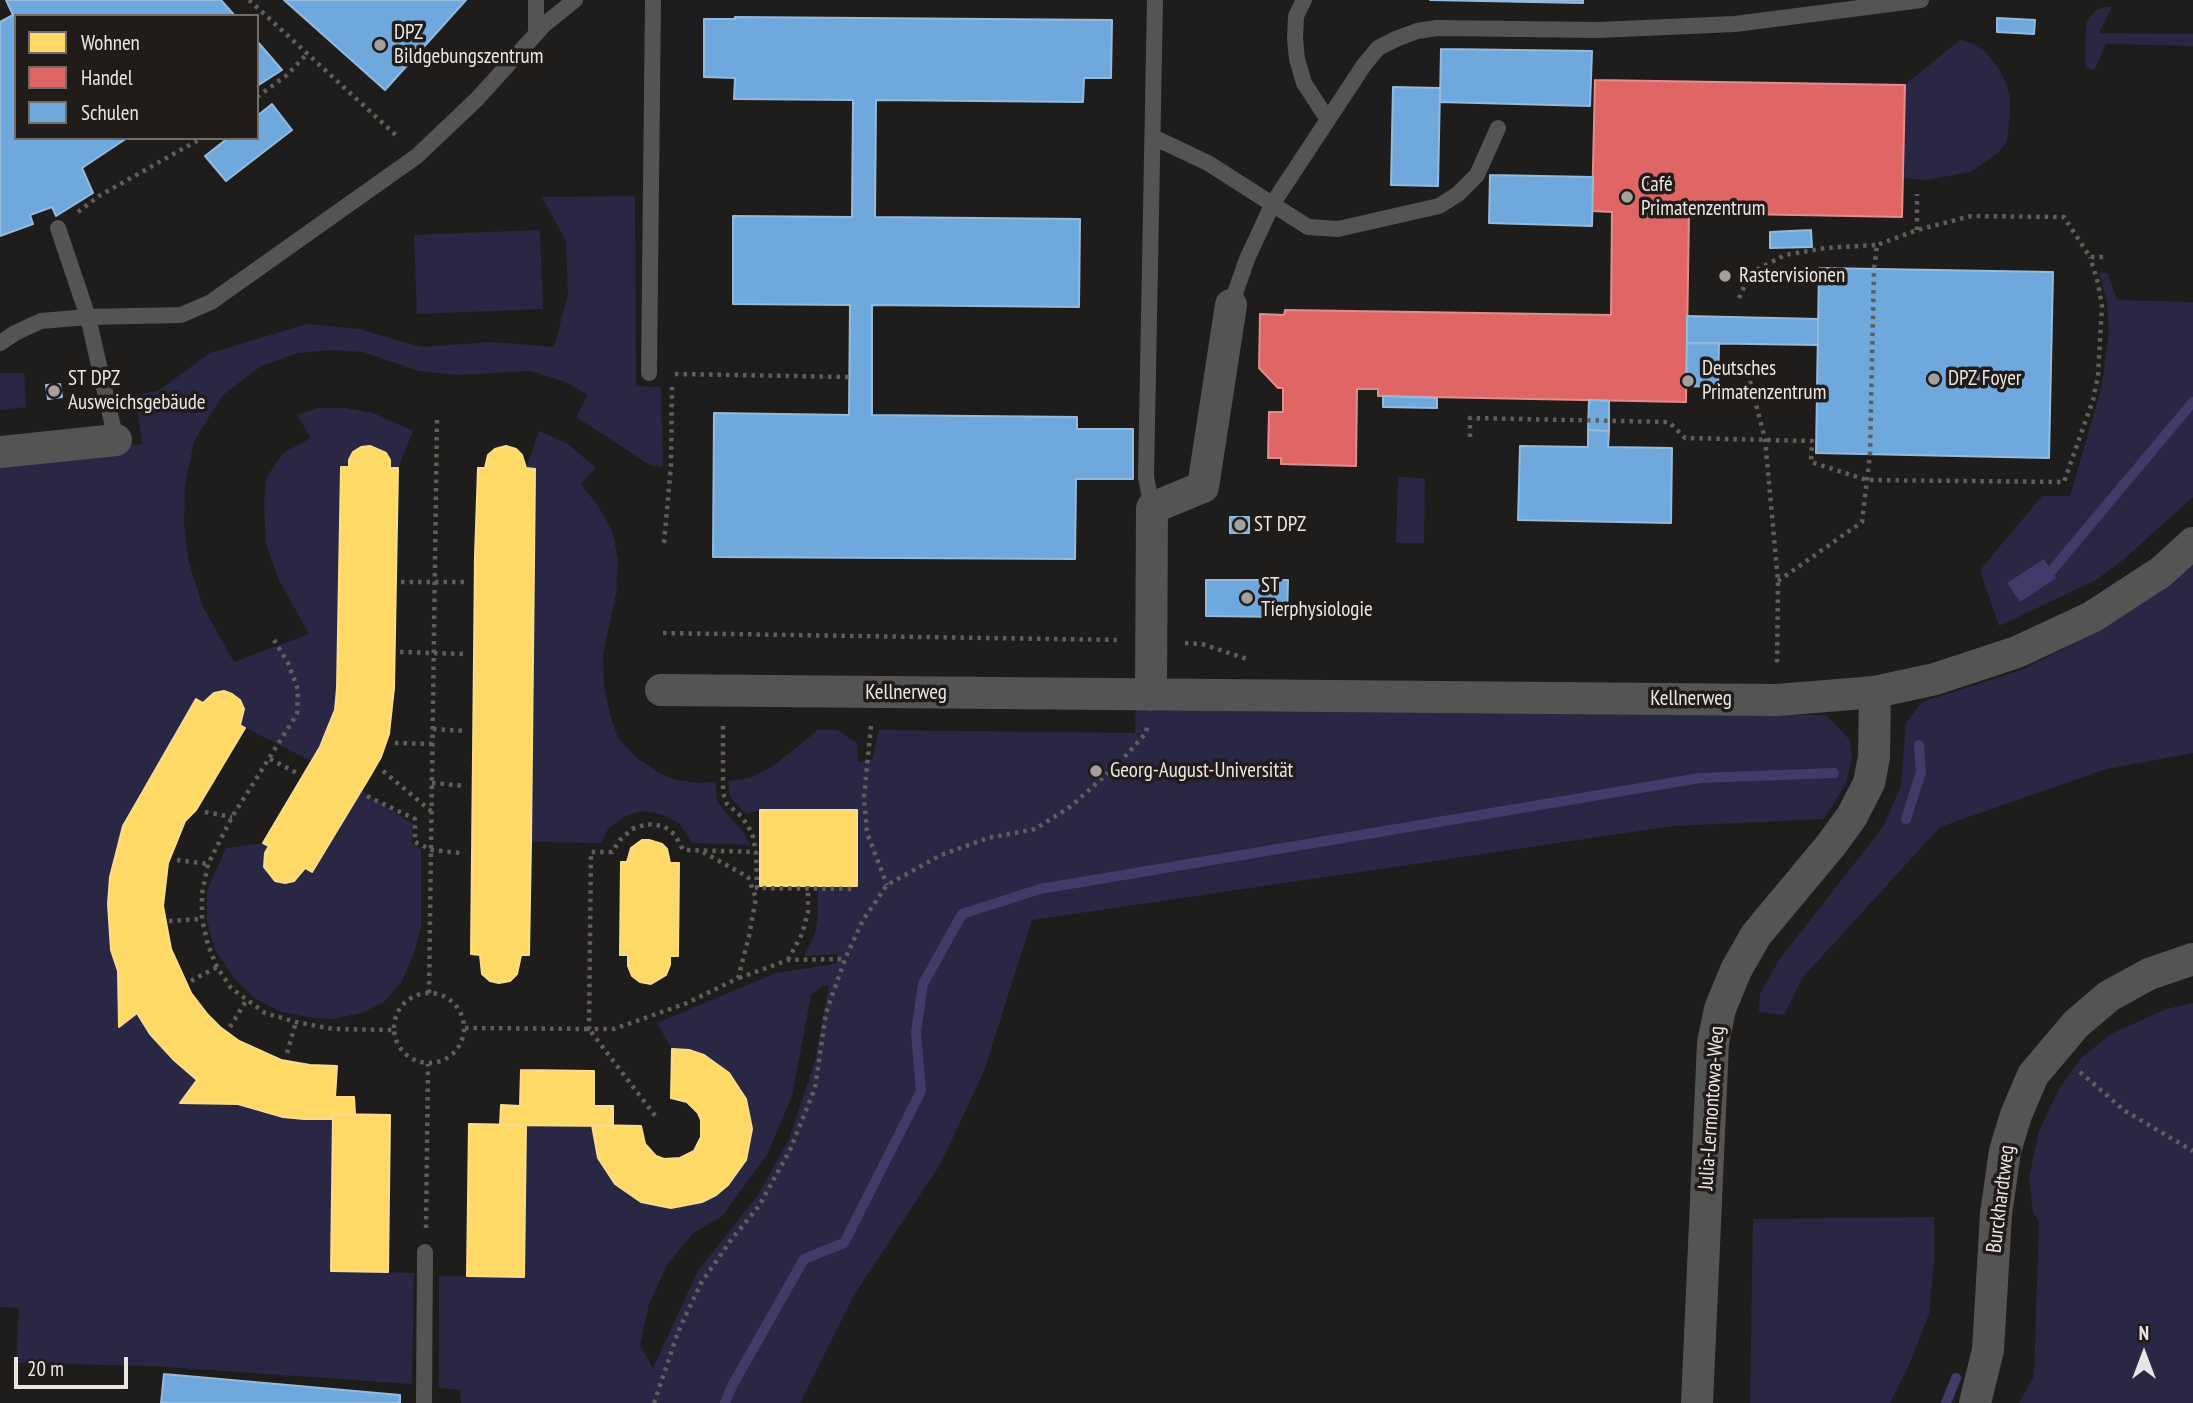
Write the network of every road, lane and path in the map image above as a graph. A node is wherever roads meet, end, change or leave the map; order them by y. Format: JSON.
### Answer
{"nodes":[{"id":1,"x":249,"y":0,"type":"edge"},
{"id":2,"x":536,"y":0,"type":"edge"},
{"id":3,"x":575,"y":0,"type":"edge"},
{"id":4,"x":653,"y":0,"type":"edge"},
{"id":5,"x":1155,"y":0,"type":"edge"},
{"id":6,"x":1304,"y":0,"type":"edge"},
{"id":7,"x":1921,"y":0,"type":"edge"},
{"id":8,"x":1893,"y":2,"type":"edge"},
{"id":9,"x":536,"y":34,"type":"junction"},
{"id":10,"x":307,"y":54,"type":"junction"},
{"id":11,"x":259,"y":96,"type":"edge"},
{"id":12,"x":1328,"y":120,"type":"junction"},
{"id":13,"x":1498,"y":128,"type":"dead end"},
{"id":14,"x":1153,"y":137,"type":"junction"},
{"id":15,"x":198,"y":140,"type":"edge"},
{"id":16,"x":417,"y":156,"type":"junction"},
{"id":17,"x":1917,"y":194,"type":"dead end"},
{"id":18,"x":1273,"y":203,"type":"junction"},
{"id":19,"x":58,"y":228,"type":"joint"},
{"id":20,"x":1917,"y":230,"type":"junction"},
{"id":21,"x":1877,"y":245,"type":"junction"},
{"id":22,"x":2090,"y":257,"type":"junction"},
{"id":23,"x":2107,"y":257,"type":"dead end"},
{"id":24,"x":1739,"y":298,"type":"dead end"},
{"id":25,"x":1231,"y":305,"type":"joint"},
{"id":26,"x":88,"y":317,"type":"junction"},
{"id":27,"x":0,"y":343,"type":"edge"},
{"id":28,"x":1719,"y":365,"type":"dead end"},
{"id":29,"x":649,"y":373,"type":"dead end"},
{"id":30,"x":849,"y":377,"type":"dead end"},
{"id":31,"x":437,"y":418,"type":"dead end"},
{"id":32,"x":1470,"y":437,"type":"dead end"},
{"id":33,"x":1765,"y":439,"type":"junction"},
{"id":34,"x":116,"y":440,"type":"joint"},
{"id":35,"x":0,"y":452,"type":"edge"},
{"id":36,"x":1867,"y":481,"type":"junction"},
{"id":37,"x":1152,"y":508,"type":"junction"},
{"id":38,"x":664,"y":543,"type":"dead end"},
{"id":39,"x":2193,"y":543,"type":"edge"},
{"id":40,"x":1778,"y":581,"type":"junction"},
{"id":41,"x":401,"y":582,"type":"dead end"},
{"id":42,"x":435,"y":582,"type":"junction"},
{"id":43,"x":466,"y":582,"type":"dead end"},
{"id":44,"x":663,"y":633,"type":"dead end"},
{"id":45,"x":274,"y":640,"type":"dead end"},
{"id":46,"x":1152,"y":640,"type":"junction"},
{"id":47,"x":400,"y":652,"type":"dead end"},
{"id":48,"x":434,"y":653,"type":"junction"},
{"id":49,"x":466,"y":654,"type":"dead end"},
{"id":50,"x":661,"y":690,"type":"dead end"},
{"id":51,"x":724,"y":692,"type":"junction"},
{"id":52,"x":1875,"y":692,"type":"junction"},
{"id":53,"x":875,"y":693,"type":"junction"},
{"id":54,"x":1151,"y":695,"type":"junction"},
{"id":55,"x":1276,"y":696,"type":"junction"},
{"id":56,"x":1777,"y":700,"type":"junction"},
{"id":57,"x":433,"y":729,"type":"junction"},
{"id":58,"x":466,"y":731,"type":"dead end"},
{"id":59,"x":395,"y":743,"type":"dead end"},
{"id":60,"x":433,"y":744,"type":"junction"},
{"id":61,"x":270,"y":759,"type":"junction"},
{"id":62,"x":383,"y":771,"type":"dead end"},
{"id":63,"x":297,"y":773,"type":"dead end"},
{"id":64,"x":432,"y":783,"type":"junction"},
{"id":65,"x":466,"y":786,"type":"dead end"},
{"id":66,"x":367,"y":796,"type":"dead end"},
{"id":67,"x":205,"y":812,"type":"dead end"},
{"id":68,"x":432,"y":812,"type":"junction"},
{"id":69,"x":232,"y":817,"type":"junction"},
{"id":70,"x":432,"y":850,"type":"junction"},
{"id":71,"x":704,"y":852,"type":"junction"},
{"id":72,"x":756,"y":852,"type":"junction"},
{"id":73,"x":460,"y":853,"type":"dead end"},
{"id":74,"x":177,"y":860,"type":"dead end"},
{"id":75,"x":208,"y":864,"type":"junction"},
{"id":76,"x":887,"y":885,"type":"junction"},
{"id":77,"x":808,"y":887,"type":"junction"},
{"id":78,"x":856,"y":889,"type":"dead end"},
{"id":79,"x":202,"y":919,"type":"junction"},
{"id":80,"x":169,"y":921,"type":"dead end"},
{"id":81,"x":845,"y":959,"type":"junction"},
{"id":82,"x":2193,"y":959,"type":"edge"},
{"id":83,"x":788,"y":960,"type":"junction"},
{"id":84,"x":217,"y":967,"type":"junction"},
{"id":85,"x":738,"y":978,"type":"junction"},
{"id":86,"x":191,"y":981,"type":"dead end"},
{"id":87,"x":429,"y":993,"type":"junction"},
{"id":88,"x":246,"y":1001,"type":"junction"},
{"id":89,"x":296,"y":1022,"type":"junction"},
{"id":90,"x":230,"y":1027,"type":"dead end"},
{"id":91,"x":465,"y":1028,"type":"junction"},
{"id":92,"x":589,"y":1029,"type":"junction"},
{"id":93,"x":394,"y":1030,"type":"junction"},
{"id":94,"x":2053,"y":1049,"type":"junction"},
{"id":95,"x":287,"y":1053,"type":"dead end"},
{"id":96,"x":428,"y":1064,"type":"junction"},
{"id":97,"x":656,"y":1117,"type":"dead end"},
{"id":98,"x":2193,"y":1150,"type":"edge"},
{"id":99,"x":425,"y":1252,"type":"joint"},
{"id":100,"x":424,"y":1403,"type":"edge"},
{"id":101,"x":654,"y":1403,"type":"edge"},
{"id":102,"x":1697,"y":1403,"type":"edge"},
{"id":103,"x":1975,"y":1403,"type":"edge"}],
"edges":[{"from":1,"to":10,"type":"path"},
{"from":2,"to":9,"type":"lane"},
{"from":3,"to":9,"type":"lane"},
{"from":4,"to":29,"type":"lane"},
{"from":5,"to":14,"type":"lane"},
{"from":6,"to":12,"type":"lane"},
{"from":7,"to":8,"type":"lane"},
{"from":8,"to":12,"type":"lane"},
{"from":9,"to":16,"type":"lane"},
{"from":10,"to":11,"type":"path"},
{"from":10,"to":16,"type":"path"},
{"from":12,"to":18,"type":"lane"},
{"from":13,"to":18,"type":"lane"},
{"from":14,"to":18,"type":"lane"},
{"from":14,"to":37,"type":"lane"},
{"from":15,"to":19,"type":"path"},
{"from":16,"to":26,"type":"lane"},
{"from":17,"to":20,"type":"path"},
{"from":18,"to":25,"type":"lane"},
{"from":19,"to":26,"type":"lane"},
{"from":20,"to":21,"type":"path"},
{"from":20,"to":22,"type":"path"},
{"from":21,"to":24,"type":"path"},
{"from":21,"to":36,"type":"path"},
{"from":22,"to":23,"type":"path"},
{"from":22,"to":36,"type":"path"},
{"from":25,"to":37,"type":"street"},
{"from":26,"to":27,"type":"lane"},
{"from":26,"to":34,"type":"lane"},
{"from":28,"to":33,"type":"path"},
{"from":30,"to":38,"type":"path"},
{"from":31,"to":42,"type":"path"},
{"from":32,"to":33,"type":"path"},
{"from":33,"to":36,"type":"path"},
{"from":33,"to":40,"type":"path"},
{"from":34,"to":35,"type":"street"},
{"from":36,"to":40,"type":"path"},
{"from":37,"to":46,"type":"street"},
{"from":39,"to":52,"type":"street","name":"Kellnerweg"},
{"from":40,"to":56,"type":"path"},
{"from":41,"to":42,"type":"path"},
{"from":42,"to":43,"type":"path"},
{"from":42,"to":48,"type":"path"},
{"from":44,"to":46,"type":"path"},
{"from":45,"to":61,"type":"path"},
{"from":46,"to":54,"type":"street"},
{"from":46,"to":55,"type":"path"},
{"from":47,"to":48,"type":"path"},
{"from":48,"to":49,"type":"path"},
{"from":48,"to":57,"type":"path"},
{"from":50,"to":51,"type":"street","name":"Kellnerweg"},
{"from":51,"to":53,"type":"street","name":"Kellnerweg"},
{"from":51,"to":72,"type":"path"},
{"from":52,"to":56,"type":"street","name":"Kellnerweg"},
{"from":52,"to":102,"type":"street","name":"Julia-Lermontowa-Weg"},
{"from":53,"to":54,"type":"street","name":"Kellnerweg"},
{"from":53,"to":76,"type":"path"},
{"from":54,"to":55,"type":"street","name":"Kellnerweg"},
{"from":54,"to":76,"type":"path"},
{"from":55,"to":56,"type":"street","name":"Kellnerweg"},
{"from":57,"to":58,"type":"path"},
{"from":57,"to":60,"type":"path"},
{"from":59,"to":60,"type":"path"},
{"from":60,"to":64,"type":"path"},
{"from":61,"to":63,"type":"path"},
{"from":61,"to":69,"type":"path"},
{"from":62,"to":68,"type":"path"},
{"from":64,"to":65,"type":"path"},
{"from":64,"to":68,"type":"path"},
{"from":66,"to":70,"type":"path"},
{"from":67,"to":69,"type":"path"},
{"from":68,"to":70,"type":"path"},
{"from":69,"to":75,"type":"path"},
{"from":70,"to":73,"type":"path"},
{"from":70,"to":87,"type":"path"},
{"from":71,"to":72,"type":"path"},
{"from":71,"to":85,"type":"path"},
{"from":71,"to":92,"type":"path"},
{"from":72,"to":77,"type":"path"},
{"from":74,"to":75,"type":"path"},
{"from":75,"to":79,"type":"path"},
{"from":76,"to":81,"type":"path"},
{"from":77,"to":78,"type":"path"},
{"from":77,"to":83,"type":"path"},
{"from":79,"to":80,"type":"path"},
{"from":79,"to":84,"type":"path"},
{"from":81,"to":83,"type":"path"},
{"from":81,"to":101,"type":"path"},
{"from":82,"to":94,"type":"street","name":"Burckhardtweg"},
{"from":83,"to":85,"type":"path"},
{"from":84,"to":86,"type":"path"},
{"from":84,"to":88,"type":"path"},
{"from":85,"to":92,"type":"path"},
{"from":87,"to":91,"type":"path"},
{"from":87,"to":93,"type":"path"},
{"from":88,"to":89,"type":"path"},
{"from":88,"to":90,"type":"path"},
{"from":89,"to":93,"type":"path"},
{"from":89,"to":95,"type":"path"},
{"from":91,"to":92,"type":"path"},
{"from":91,"to":96,"type":"path"},
{"from":92,"to":97,"type":"path"},
{"from":93,"to":96,"type":"path"},
{"from":94,"to":98,"type":"path"},
{"from":94,"to":103,"type":"street","name":"Burckhardtweg"},
{"from":96,"to":99,"type":"path"},
{"from":99,"to":100,"type":"lane"}]}
